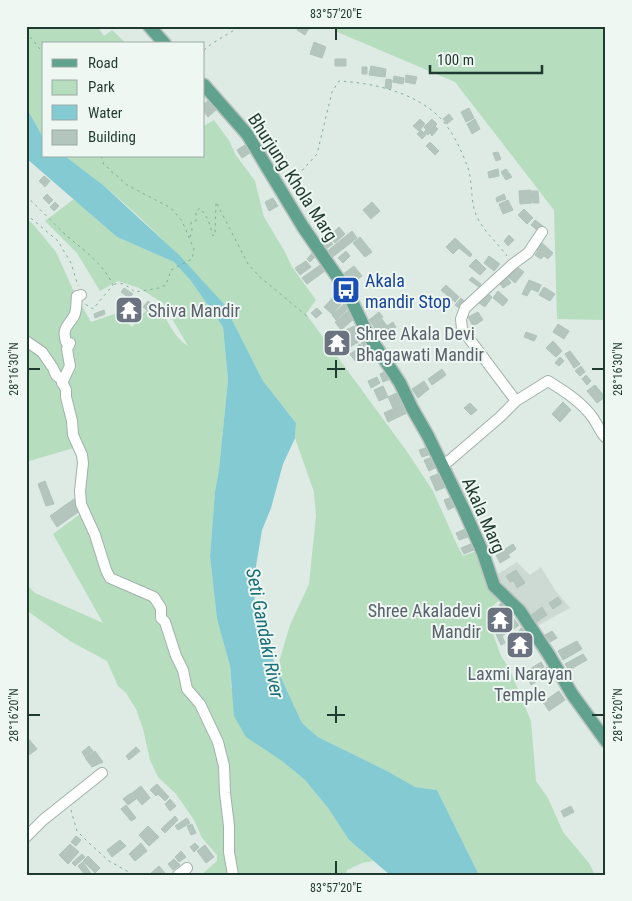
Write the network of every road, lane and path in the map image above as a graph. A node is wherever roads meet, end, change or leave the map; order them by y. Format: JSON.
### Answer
{"nodes":[{"id":1,"x":149,"y":26,"type":"edge"},
{"id":2,"x":241,"y":26,"type":"edge"},
{"id":3,"x":26,"y":32,"type":"edge"},
{"id":4,"x":163,"y":42,"type":"edge"},
{"id":5,"x":205,"y":49,"type":"edge"},
{"id":6,"x":42,"y":52,"type":"edge"},
{"id":7,"x":205,"y":86,"type":"edge"},
{"id":8,"x":102,"y":158,"type":"edge"},
{"id":9,"x":281,"y":192,"type":"junction"},
{"id":10,"x":26,"y":196,"type":"edge"},
{"id":11,"x":26,"y":214,"type":"edge"},
{"id":12,"x":542,"y":232,"type":"dead end"},
{"id":13,"x":190,"y":238,"type":"junction"},
{"id":14,"x":513,"y":264,"type":"junction"},
{"id":15,"x":113,"y":286,"type":"junction"},
{"id":16,"x":347,"y":291,"type":"joint"},
{"id":17,"x":81,"y":295,"type":"junction"},
{"id":18,"x":308,"y":317,"type":"dead end"},
{"id":19,"x":26,"y":341,"type":"edge"},
{"id":20,"x":62,"y":383,"type":"junction"},
{"id":21,"x":516,"y":401,"type":"junction"},
{"id":22,"x":606,"y":438,"type":"edge"},
{"id":23,"x":443,"y":466,"type":"junction"},
{"id":24,"x":606,"y":740,"type":"edge"},
{"id":25,"x":102,"y":773,"type":"dead end"},
{"id":26,"x":69,"y":800,"type":"junction"},
{"id":27,"x":26,"y":837,"type":"edge"},
{"id":28,"x":187,"y":868,"type":"dead end"},
{"id":29,"x":134,"y":875,"type":"edge"},
{"id":30,"x":178,"y":875,"type":"edge"},
{"id":31,"x":233,"y":875,"type":"edge"}],
"edges":[{"from":1,"to":4,"type":"main road"},
{"from":2,"to":5,"type":"path"},
{"from":3,"to":6,"type":"path"},
{"from":7,"to":9,"type":"main road","name":"Bhurjung Khola Marg"},
{"from":8,"to":13,"type":"path"},
{"from":9,"to":14,"type":"path"},
{"from":9,"to":16,"type":"main road","name":"Bhurjung Khola Marg"},
{"from":10,"to":15,"type":"path"},
{"from":11,"to":17,"type":"path"},
{"from":12,"to":14,"type":"street"},
{"from":13,"to":15,"type":"path"},
{"from":13,"to":18,"type":"path"},
{"from":14,"to":21,"type":"street"},
{"from":15,"to":17,"type":"path"},
{"from":16,"to":23,"type":"main road","name":"Akala Marg"},
{"from":17,"to":20,"type":"street"},
{"from":19,"to":20,"type":"street"},
{"from":20,"to":31,"type":"street"},
{"from":21,"to":22,"type":"street"},
{"from":21,"to":23,"type":"street"},
{"from":23,"to":24,"type":"main road","name":"Akala Marg"},
{"from":25,"to":26,"type":"street"},
{"from":26,"to":27,"type":"street"},
{"from":26,"to":29,"type":"path"},
{"from":28,"to":30,"type":"street"}]}
